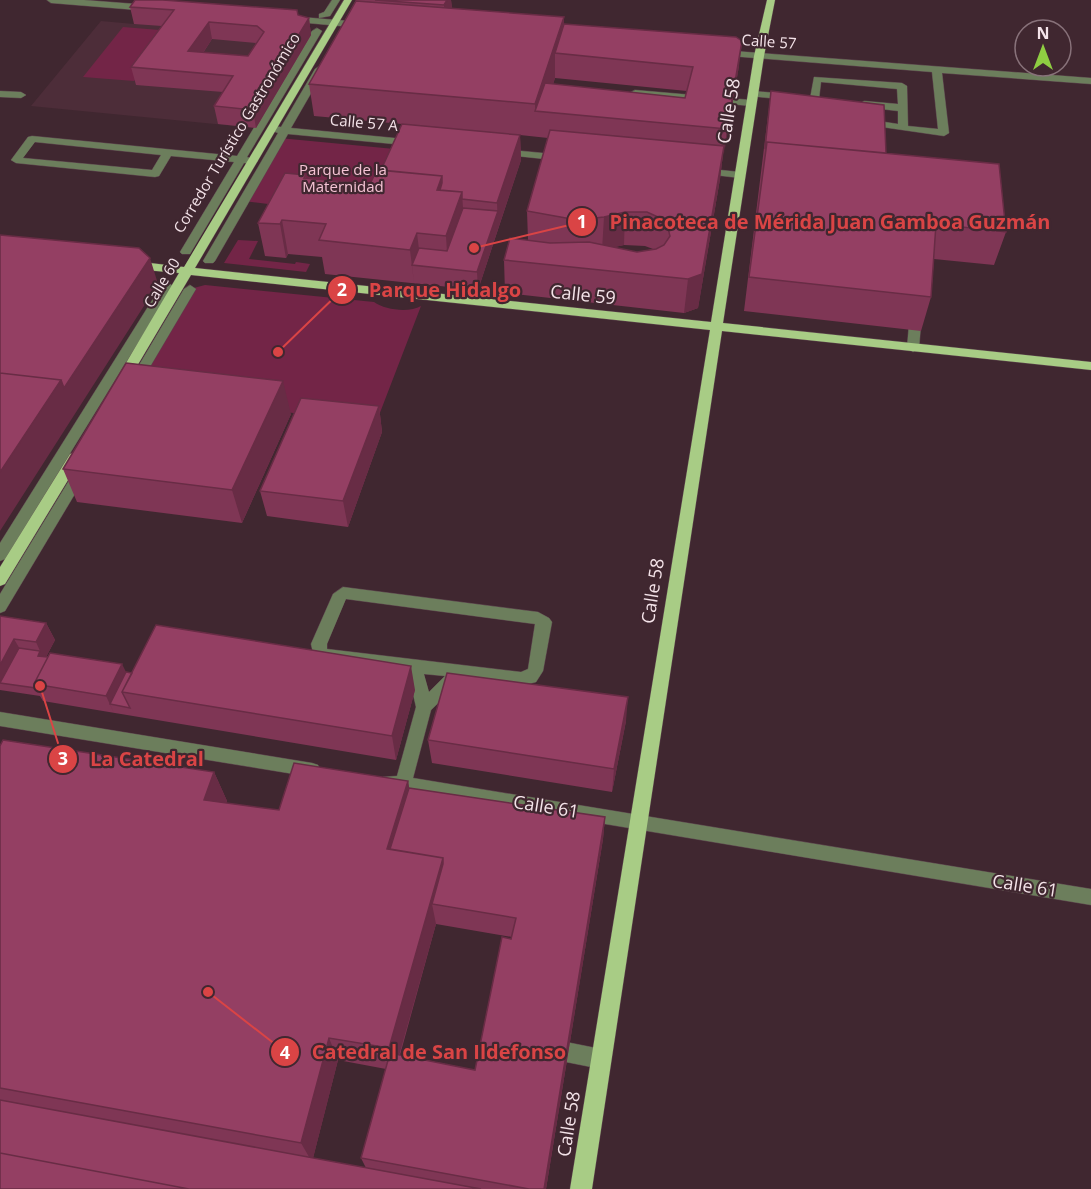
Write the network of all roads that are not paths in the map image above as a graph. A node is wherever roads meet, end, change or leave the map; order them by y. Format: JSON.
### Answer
{"nodes":[{"id":1,"x":51,"y":0,"type":"edge"},
{"id":2,"x":336,"y":0,"type":"edge"},
{"id":3,"x":348,"y":0,"type":"edge"},
{"id":4,"x":360,"y":0,"type":"edge"},
{"id":5,"x":771,"y":0,"type":"edge"},
{"id":6,"x":154,"y":8,"type":"edge"},
{"id":7,"x":322,"y":16,"type":"dead end"},
{"id":8,"x":281,"y":18,"type":"edge"},
{"id":9,"x":358,"y":19,"type":"edge"},
{"id":10,"x":333,"y":23,"type":"junction"},
{"id":11,"x":369,"y":26,"type":"edge"},
{"id":12,"x":345,"y":30,"type":"edge"},
{"id":13,"x":317,"y":31,"type":"dead end"},
{"id":14,"x":711,"y":52,"type":"edge"},
{"id":15,"x":759,"y":56,"type":"junction"},
{"id":16,"x":937,"y":70,"type":"junction"},
{"id":17,"x":1091,"y":81,"type":"edge"},
{"id":18,"x":627,"y":92,"type":"edge"},
{"id":19,"x":0,"y":94,"type":"edge"},
{"id":20,"x":21,"y":95,"type":"dead end"},
{"id":21,"x":752,"y":99,"type":"junction"},
{"id":22,"x":819,"y":100,"type":"junction"},
{"id":23,"x":858,"y":104,"type":"edge"},
{"id":24,"x":903,"y":108,"type":"junction"},
{"id":25,"x":823,"y":116,"type":"edge"},
{"id":26,"x":857,"y":121,"type":"edge"},
{"id":27,"x":903,"y":128,"type":"junction"},
{"id":28,"x":272,"y":129,"type":"junction"},
{"id":29,"x":284,"y":130,"type":"junction"},
{"id":30,"x":426,"y":144,"type":"edge"},
{"id":31,"x":491,"y":150,"type":"edge"},
{"id":32,"x":168,"y":153,"type":"junction"},
{"id":33,"x":578,"y":159,"type":"edge"},
{"id":34,"x":241,"y":160,"type":"junction"},
{"id":35,"x":253,"y":161,"type":"junction"},
{"id":36,"x":695,"y":170,"type":"edge"},
{"id":37,"x":740,"y":175,"type":"junction"},
{"id":38,"x":186,"y":252,"type":"dead end"},
{"id":39,"x":209,"y":261,"type":"dead end"},
{"id":40,"x":118,"y":263,"type":"edge"},
{"id":41,"x":189,"y":270,"type":"junction"},
{"id":42,"x":167,"y":286,"type":"dead end"},
{"id":43,"x":190,"y":289,"type":"dead end"},
{"id":44,"x":917,"y":298,"type":"edge"},
{"id":45,"x":716,"y":328,"type":"junction"},
{"id":46,"x":913,"y":348,"type":"junction"},
{"id":47,"x":1091,"y":366,"type":"edge"},
{"id":48,"x":128,"y":393,"type":"edge"},
{"id":49,"x":92,"y":454,"type":"edge"},
{"id":50,"x":0,"y":555,"type":"edge"},
{"id":51,"x":0,"y":580,"type":"edge"},
{"id":52,"x":0,"y":607,"type":"edge"},
{"id":53,"x":415,"y":667,"type":"junction"},
{"id":54,"x":459,"y":673,"type":"junction"},
{"id":55,"x":424,"y":707,"type":"junction"},
{"id":56,"x":0,"y":719,"type":"edge"},
{"id":57,"x":328,"y":772,"type":"edge"},
{"id":58,"x":371,"y":779,"type":"edge"},
{"id":59,"x":403,"y":784,"type":"junction"},
{"id":60,"x":637,"y":822,"type":"junction"},
{"id":61,"x":1091,"y":897,"type":"edge"},
{"id":62,"x":533,"y":1046,"type":"edge"},
{"id":63,"x":601,"y":1059,"type":"junction"},
{"id":64,"x":581,"y":1189,"type":"edge"}],
"edges":[{"from":1,"to":6,"type":"street"},
{"from":2,"to":7,"type":"street"},
{"from":3,"to":10,"type":"main road","name":"Calle 60"},
{"from":4,"to":9,"type":"street"},
{"from":5,"to":15,"type":"main road","name":"Calle 58"},
{"from":8,"to":10,"type":"street"},
{"from":10,"to":11,"type":"street"},
{"from":10,"to":28,"type":"main road","name":"Calle 60"},
{"from":12,"to":29,"type":"street"},
{"from":13,"to":34,"type":"street","name":"Corredor Turístico Gastronómico"},
{"from":14,"to":15,"type":"street","name":"Calle 57"},
{"from":15,"to":16,"type":"street","name":"Calle 57"},
{"from":15,"to":21,"type":"main road","name":"Calle 58"},
{"from":16,"to":17,"type":"street","name":"Calle 57"},
{"from":16,"to":27,"type":"street"},
{"from":18,"to":21,"type":"street"},
{"from":19,"to":20,"type":"street"},
{"from":21,"to":22,"type":"street"},
{"from":21,"to":37,"type":"main road","name":"Calle 58"},
{"from":22,"to":24,"type":"street"},
{"from":22,"to":25,"type":"street"},
{"from":23,"to":24,"type":"street"},
{"from":24,"to":27,"type":"street"},
{"from":26,"to":27,"type":"street"},
{"from":28,"to":29,"type":"street","name":"Calle 57 A"},
{"from":28,"to":35,"type":"main road","name":"Calle 60"},
{"from":29,"to":30,"type":"street","name":"Calle 57 A"},
{"from":29,"to":39,"type":"street"},
{"from":31,"to":33,"type":"street"},
{"from":32,"to":32,"type":"street"},
{"from":32,"to":34,"type":"street"},
{"from":34,"to":35,"type":"street"},
{"from":34,"to":38,"type":"street","name":"Corredor Turístico Gastronómico"},
{"from":35,"to":41,"type":"main road","name":"Calle 60"},
{"from":36,"to":37,"type":"street"},
{"from":37,"to":45,"type":"main road","name":"Calle 58"},
{"from":40,"to":41,"type":"main road","name":"Calle 59"},
{"from":41,"to":45,"type":"main road","name":"Calle 59"},
{"from":41,"to":51,"type":"main road","name":"Calle 60"},
{"from":42,"to":50,"type":"street"},
{"from":43,"to":48,"type":"street"},
{"from":44,"to":46,"type":"street"},
{"from":45,"to":46,"type":"main road","name":"Calle 59"},
{"from":45,"to":60,"type":"main road","name":"Calle 58"},
{"from":46,"to":47,"type":"main road","name":"Calle 59"},
{"from":49,"to":52,"type":"street"},
{"from":53,"to":54,"type":"street"},
{"from":53,"to":54,"type":"street"},
{"from":53,"to":55,"type":"street"},
{"from":54,"to":55,"type":"street"},
{"from":55,"to":59,"type":"street"},
{"from":56,"to":57,"type":"street"},
{"from":58,"to":59,"type":"street","name":"Calle 61"},
{"from":59,"to":60,"type":"street","name":"Calle 61"},
{"from":60,"to":61,"type":"street","name":"Calle 61"},
{"from":60,"to":63,"type":"main road","name":"Calle 58"},
{"from":62,"to":63,"type":"street"},
{"from":63,"to":64,"type":"main road","name":"Calle 58"}]}
